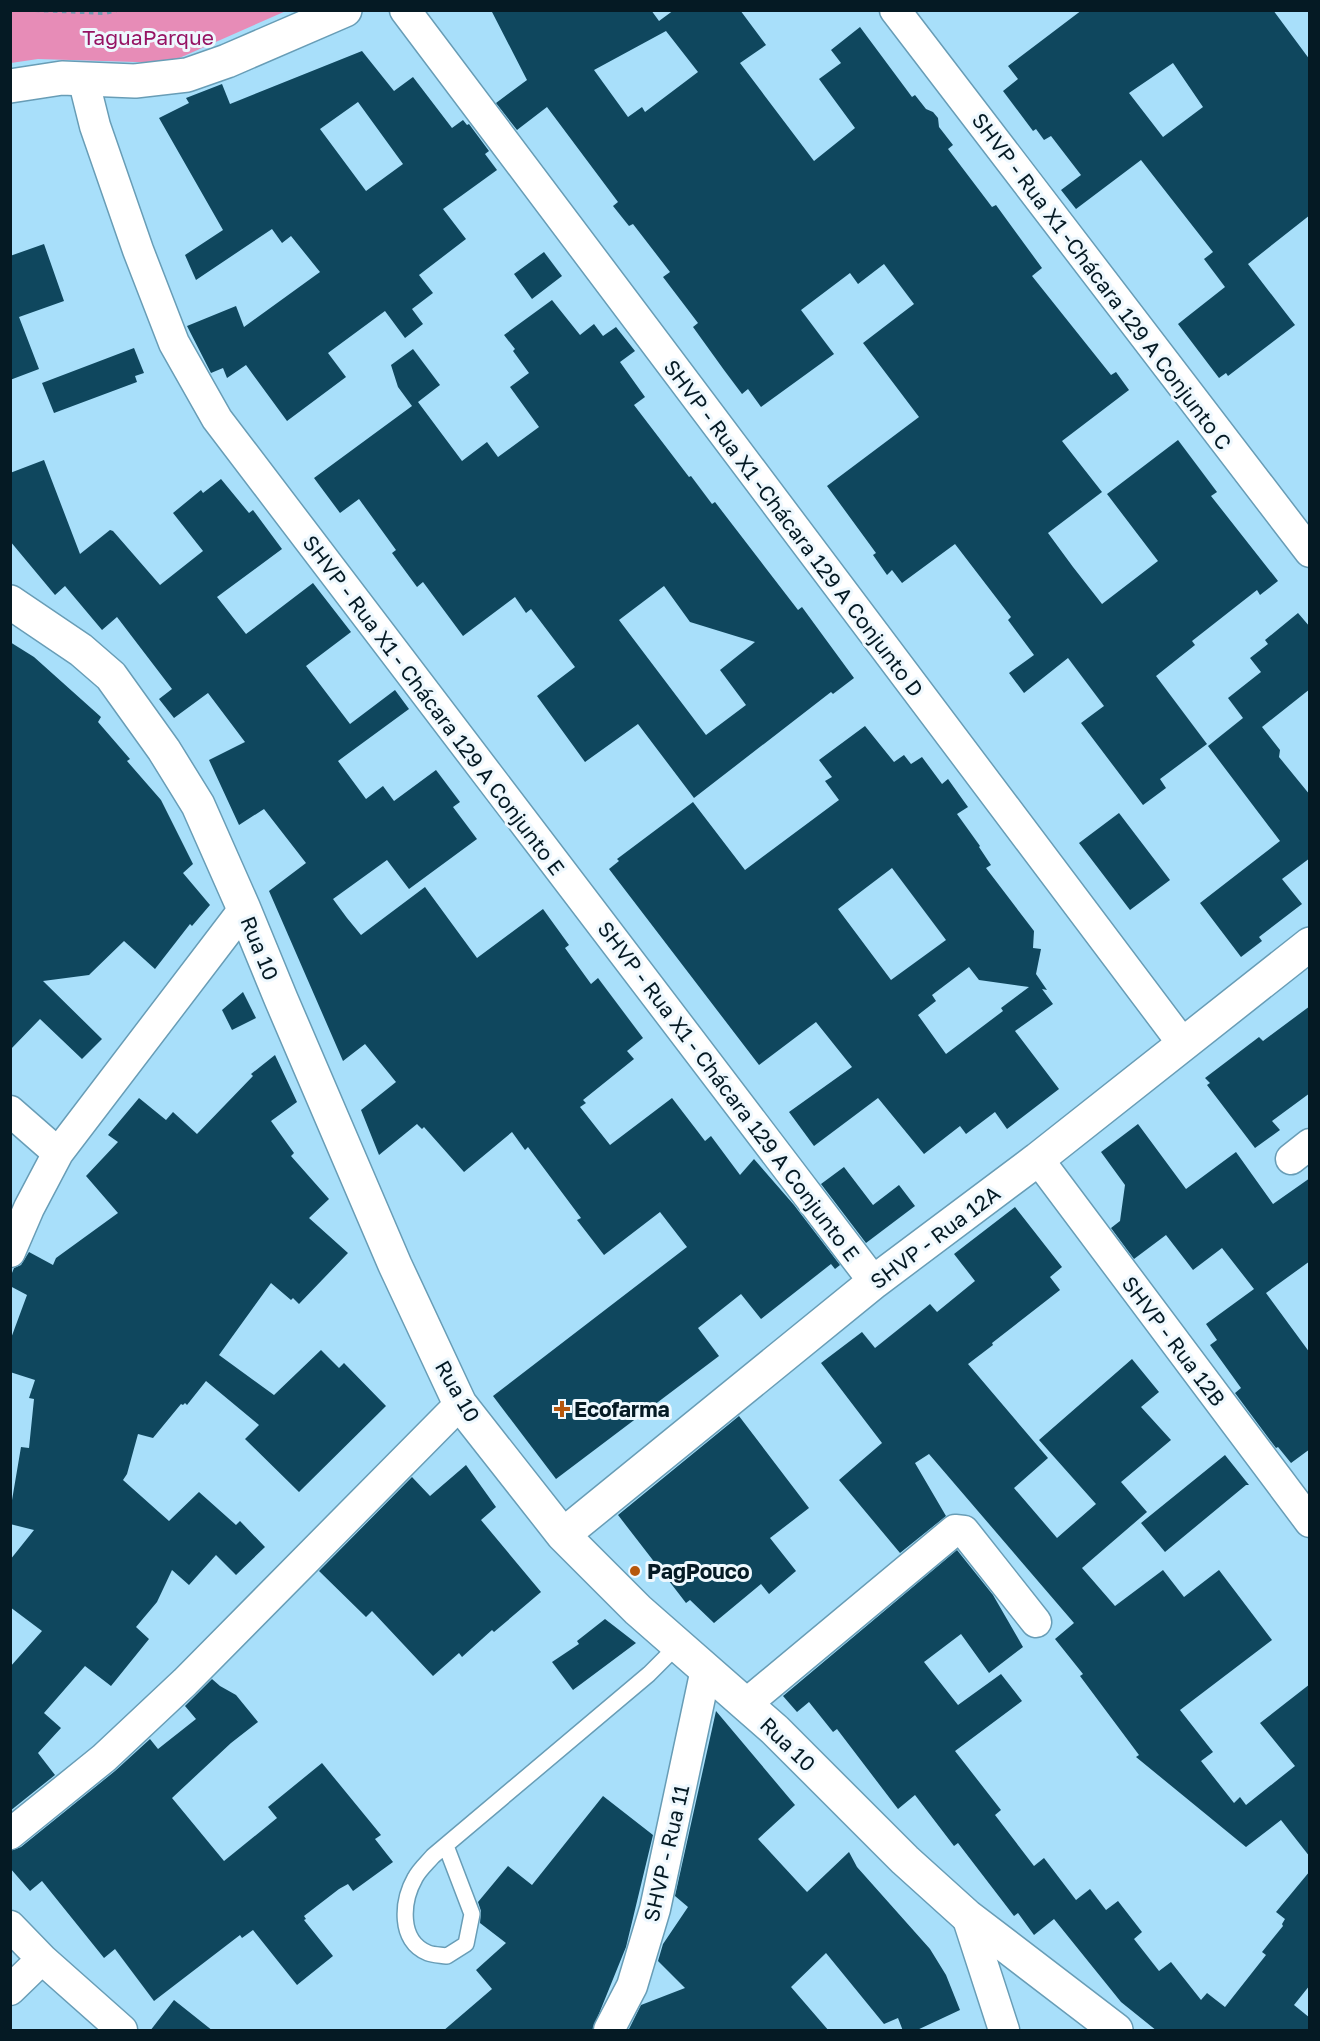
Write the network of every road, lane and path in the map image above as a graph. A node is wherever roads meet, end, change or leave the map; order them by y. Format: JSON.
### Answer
{"nodes":[{"id":1,"x":35,"y":10,"type":"edge"},
{"id":2,"x":117,"y":10,"type":"edge"},
{"id":3,"x":345,"y":10,"type":"edge"},
{"id":4,"x":405,"y":10,"type":"edge"},
{"id":5,"x":895,"y":10,"type":"edge"},
{"id":6,"x":83,"y":78,"type":"junction"},
{"id":7,"x":10,"y":86,"type":"edge"},
{"id":8,"x":1310,"y":552,"type":"edge"},
{"id":9,"x":10,"y":602,"type":"edge"},
{"id":10,"x":244,"y":909,"type":"junction"},
{"id":11,"x":1310,"y":944,"type":"edge"},
{"id":12,"x":1183,"y":1044,"type":"junction"},
{"id":13,"x":10,"y":1111,"type":"edge"},
{"id":14,"x":58,"y":1153,"type":"junction"},
{"id":15,"x":1038,"y":1159,"type":"junction"},
{"id":16,"x":10,"y":1252,"type":"edge"},
{"id":17,"x":874,"y":1282,"type":"junction"},
{"id":18,"x":460,"y":1404,"type":"junction"},
{"id":19,"x":1310,"y":1522,"type":"edge"},
{"id":20,"x":563,"y":1535,"type":"junction"},
{"id":21,"x":1036,"y":1622,"type":"dead end"},
{"id":22,"x":678,"y":1645,"type":"junction"},
{"id":23,"x":706,"y":1669,"type":"junction"},
{"id":24,"x":746,"y":1704,"type":"junction"},
{"id":25,"x":10,"y":1834,"type":"edge"},
{"id":26,"x":446,"y":1846,"type":"junction"},
{"id":27,"x":967,"y":1916,"type":"junction"},
{"id":28,"x":10,"y":1926,"type":"edge"},
{"id":29,"x":42,"y":1959,"type":"junction"},
{"id":30,"x":10,"y":1990,"type":"edge"},
{"id":31,"x":122,"y":2031,"type":"edge"},
{"id":32,"x":609,"y":2031,"type":"edge"},
{"id":33,"x":1004,"y":2031,"type":"edge"},
{"id":34,"x":1116,"y":2031,"type":"edge"}],
"edges":[{"from":1,"to":2,"type":"path"},
{"from":3,"to":6,"type":"street"},
{"from":4,"to":12,"type":"street","name":"SHVP - Rua X1 -Chácara 129 A Conjunto D"},
{"from":5,"to":8,"type":"street","name":"SHVP - Rua X1 -Chácara 129 A Conjunto C"},
{"from":6,"to":7,"type":"street"},
{"from":6,"to":17,"type":"street","name":"SHVP - Rua X1 - Chácara 129 A Conjunto E"},
{"from":9,"to":10,"type":"street","name":"Rua 10"},
{"from":10,"to":14,"type":"street"},
{"from":10,"to":18,"type":"street","name":"Rua 10"},
{"from":11,"to":12,"type":"street","name":"SHVP - Rua 12A"},
{"from":12,"to":15,"type":"street","name":"SHVP - Rua 12A"},
{"from":13,"to":14,"type":"street"},
{"from":14,"to":16,"type":"street"},
{"from":15,"to":17,"type":"street","name":"SHVP - Rua 12A"},
{"from":15,"to":19,"type":"street","name":"SHVP - Rua 12B"},
{"from":17,"to":20,"type":"street","name":"SHVP - Rua 12A"},
{"from":18,"to":20,"type":"street","name":"Rua 10"},
{"from":18,"to":25,"type":"street"},
{"from":20,"to":22,"type":"street","name":"Rua 10"},
{"from":21,"to":24,"type":"street"},
{"from":22,"to":23,"type":"street","name":"Rua 10"},
{"from":22,"to":26,"type":"lane"},
{"from":23,"to":24,"type":"street","name":"Rua 10"},
{"from":23,"to":32,"type":"street","name":"SHVP - Rua 11"},
{"from":24,"to":27,"type":"street","name":"Rua 10"},
{"from":26,"to":26,"type":"lane"},
{"from":27,"to":33,"type":"street"},
{"from":27,"to":34,"type":"street","name":"Rua 10"},
{"from":28,"to":29,"type":"street"},
{"from":29,"to":30,"type":"street"},
{"from":29,"to":31,"type":"street"}]}
